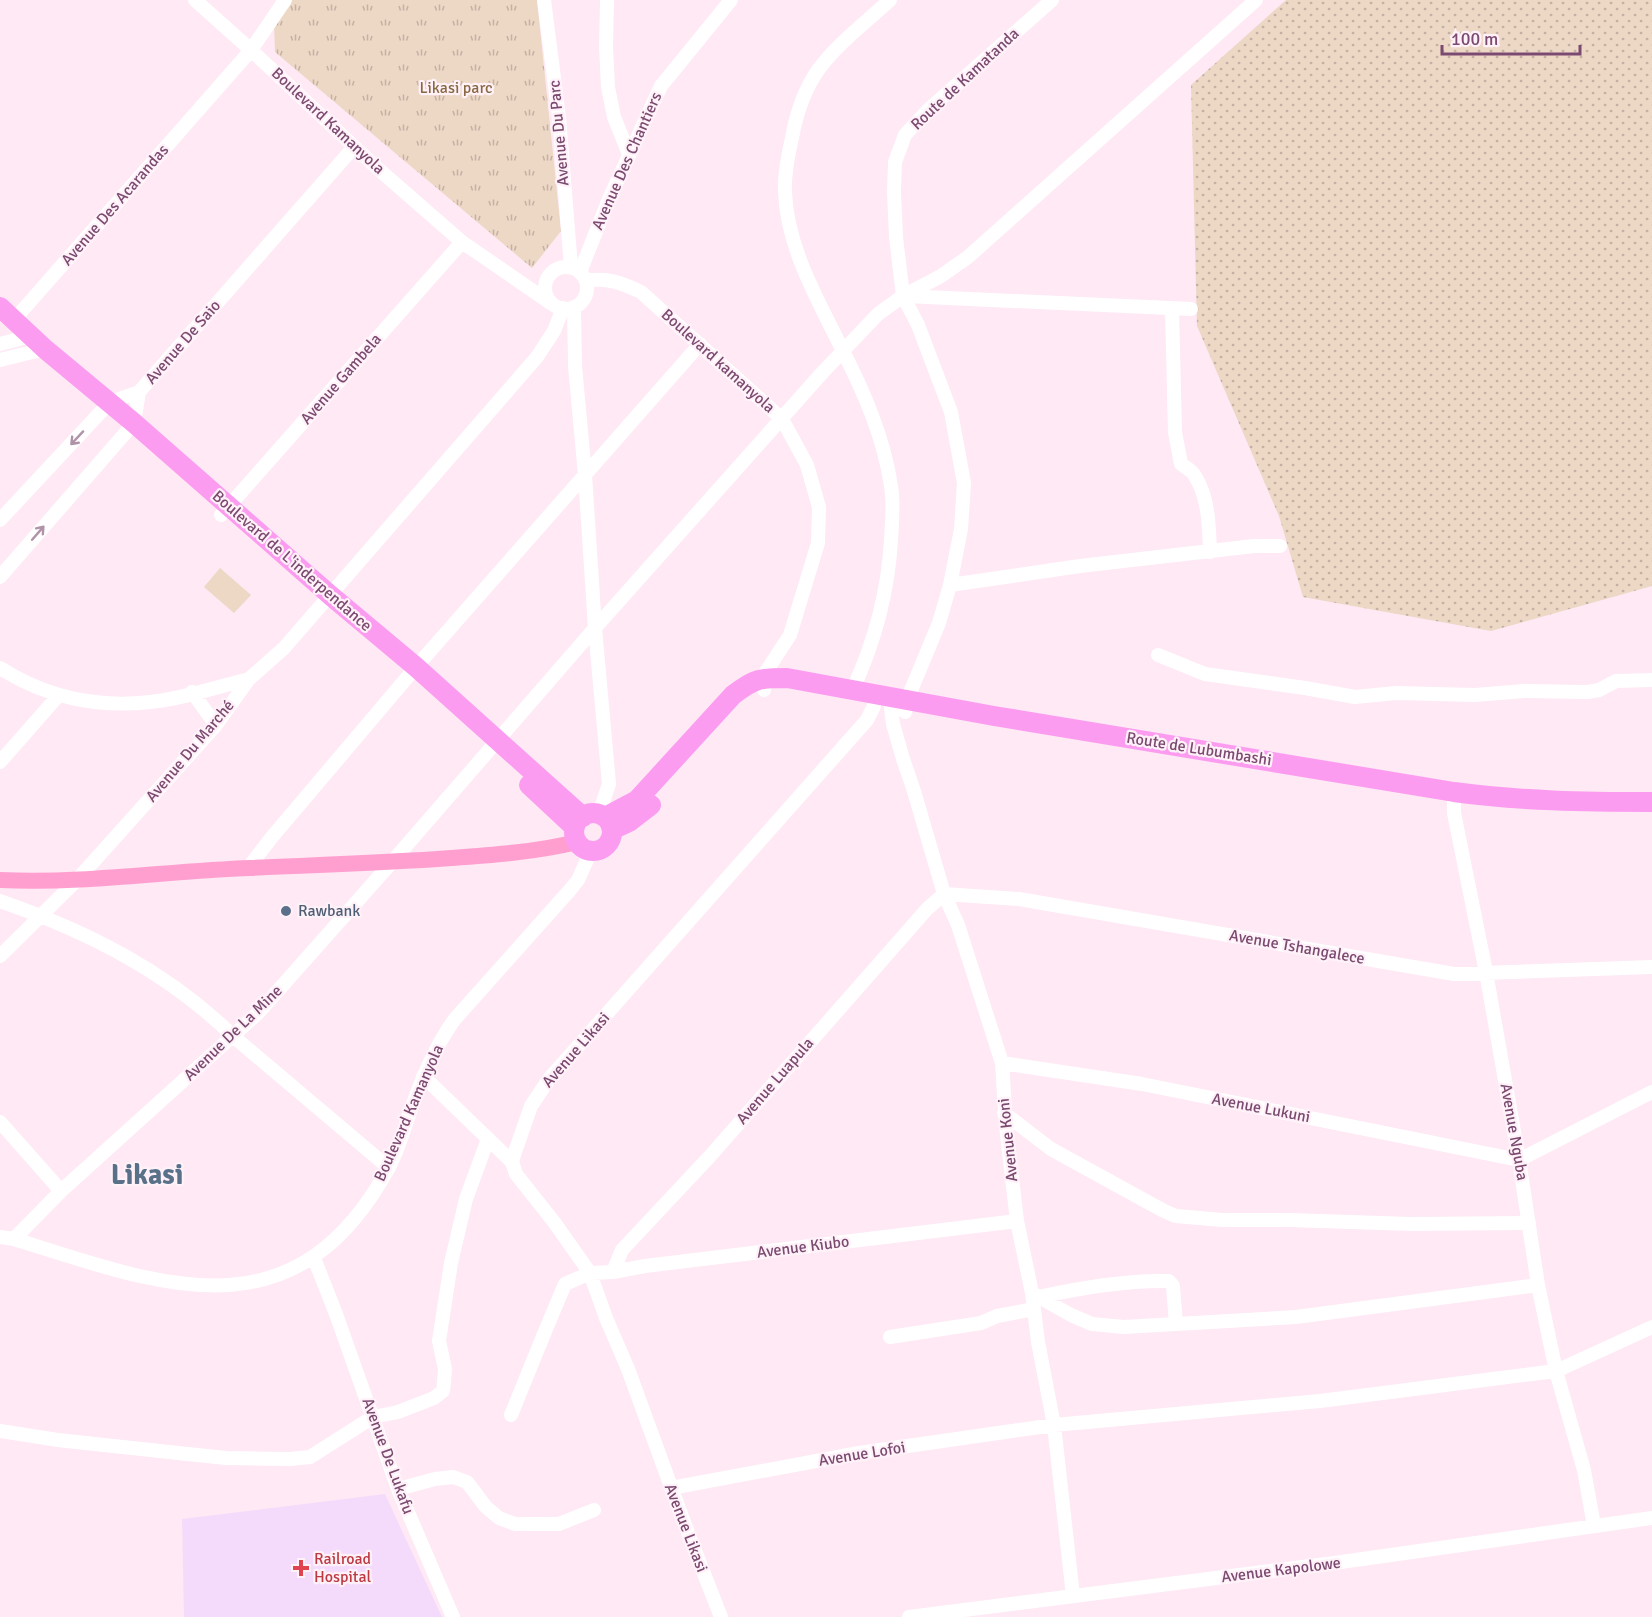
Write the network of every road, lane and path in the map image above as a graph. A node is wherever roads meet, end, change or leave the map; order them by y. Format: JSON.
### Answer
{"nodes":[{"id":1,"x":195,"y":0,"type":"edge"},
{"id":2,"x":285,"y":0,"type":"edge"},
{"id":3,"x":544,"y":0,"type":"edge"},
{"id":4,"x":607,"y":0,"type":"edge"},
{"id":5,"x":731,"y":0,"type":"edge"},
{"id":6,"x":890,"y":0,"type":"edge"},
{"id":7,"x":1052,"y":0,"type":"edge"},
{"id":8,"x":1256,"y":0,"type":"edge"},
{"id":9,"x":251,"y":50,"type":"junction"},
{"id":10,"x":354,"y":147,"type":"junction"},
{"id":11,"x":629,"y":154,"type":"junction"},
{"id":12,"x":462,"y":242,"type":"junction"},
{"id":13,"x":579,"y":273,"type":"junction"},
{"id":14,"x":903,"y":296,"type":"junction"},
{"id":15,"x":563,"y":307,"type":"junction"},
{"id":16,"x":1172,"y":309,"type":"junction"},
{"id":17,"x":1191,"y":309,"type":"dead end"},
{"id":18,"x":5,"y":317,"type":"edge"},
{"id":19,"x":25,"y":344,"type":"edge"},
{"id":20,"x":700,"y":344,"type":"junction"},
{"id":21,"x":843,"y":351,"type":"junction"},
{"id":22,"x":0,"y":360,"type":"edge"},
{"id":23,"x":139,"y":392,"type":"junction"},
{"id":24,"x":106,"y":407,"type":"junction"},
{"id":25,"x":782,"y":418,"type":"junction"},
{"id":26,"x":130,"y":427,"type":"junction"},
{"id":27,"x":585,"y":476,"type":"junction"},
{"id":28,"x":225,"y":511,"type":"junction"},
{"id":29,"x":0,"y":520,"type":"edge"},
{"id":30,"x":1280,"y":546,"type":"dead end"},
{"id":31,"x":1210,"y":552,"type":"junction"},
{"id":32,"x":0,"y":577,"type":"edge"},
{"id":33,"x":950,"y":585,"type":"junction"},
{"id":34,"x":326,"y":600,"type":"junction"},
{"id":35,"x":939,"y":623,"type":"joint"},
{"id":36,"x":595,"y":628,"type":"junction"},
{"id":37,"x":1158,"y":655,"type":"dead end"},
{"id":38,"x":0,"y":668,"type":"edge"},
{"id":39,"x":413,"y":672,"type":"junction"},
{"id":40,"x":249,"y":679,"type":"junction"},
{"id":41,"x":1652,"y":680,"type":"edge"},
{"id":42,"x":757,"y":686,"type":"junction"},
{"id":43,"x":854,"y":689,"type":"junction"},
{"id":44,"x":192,"y":692,"type":"junction"},
{"id":45,"x":58,"y":696,"type":"junction"},
{"id":46,"x":894,"y":705,"type":"junction"},
{"id":47,"x":216,"y":725,"type":"junction"},
{"id":48,"x":494,"y":744,"type":"junction"},
{"id":49,"x":0,"y":762,"type":"edge"},
{"id":50,"x":1454,"y":798,"type":"junction"},
{"id":51,"x":1652,"y":802,"type":"edge"},
{"id":52,"x":1652,"y":813,"type":"edge"},
{"id":53,"x":592,"y":828,"type":"junction"},
{"id":54,"x":392,"y":862,"type":"junction"},
{"id":55,"x":248,"y":868,"type":"junction"},
{"id":56,"x":0,"y":880,"type":"edge"},
{"id":57,"x":76,"y":881,"type":"junction"},
{"id":58,"x":944,"y":894,"type":"junction"},
{"id":59,"x":0,"y":901,"type":"edge"},
{"id":60,"x":41,"y":915,"type":"junction"},
{"id":61,"x":0,"y":956,"type":"edge"},
{"id":62,"x":1652,"y":967,"type":"edge"},
{"id":63,"x":1486,"y":972,"type":"junction"},
{"id":64,"x":234,"y":1036,"type":"junction"},
{"id":65,"x":1002,"y":1063,"type":"junction"},
{"id":66,"x":423,"y":1076,"type":"junction"},
{"id":67,"x":1652,"y":1092,"type":"edge"},
{"id":68,"x":1005,"y":1120,"type":"junction"},
{"id":69,"x":0,"y":1122,"type":"edge"},
{"id":70,"x":488,"y":1139,"type":"junction"},
{"id":71,"x":1519,"y":1160,"type":"junction"},
{"id":72,"x":512,"y":1162,"type":"junction"},
{"id":73,"x":389,"y":1168,"type":"junction"},
{"id":74,"x":61,"y":1191,"type":"junction"},
{"id":75,"x":1017,"y":1221,"type":"junction"},
{"id":76,"x":1529,"y":1223,"type":"junction"},
{"id":77,"x":7,"y":1238,"type":"edge"},
{"id":78,"x":314,"y":1258,"type":"junction"},
{"id":79,"x":613,"y":1272,"type":"junction"},
{"id":80,"x":590,"y":1273,"type":"junction"},
{"id":81,"x":1538,"y":1285,"type":"junction"},
{"id":82,"x":1035,"y":1299,"type":"junction"},
{"id":83,"x":1176,"y":1324,"type":"junction"},
{"id":84,"x":1652,"y":1327,"type":"edge"},
{"id":85,"x":890,"y":1337,"type":"dead end"},
{"id":86,"x":1556,"y":1371,"type":"junction"},
{"id":87,"x":511,"y":1415,"type":"dead end"},
{"id":88,"x":373,"y":1417,"type":"junction"},
{"id":89,"x":1054,"y":1425,"type":"junction"},
{"id":90,"x":0,"y":1431,"type":"edge"},
{"id":91,"x":671,"y":1488,"type":"junction"},
{"id":92,"x":398,"y":1489,"type":"junction"},
{"id":93,"x":594,"y":1510,"type":"dead end"},
{"id":94,"x":1652,"y":1518,"type":"edge"},
{"id":95,"x":1594,"y":1526,"type":"junction"},
{"id":96,"x":1073,"y":1596,"type":"junction"},
{"id":97,"x":453,"y":1617,"type":"edge"},
{"id":98,"x":721,"y":1617,"type":"edge"},
{"id":99,"x":909,"y":1617,"type":"edge"}],
"edges":[{"from":1,"to":9,"type":"street","name":"Boulevard Kamanyola"},
{"from":2,"to":9,"type":"street","name":"Avenue Des Acarandas"},
{"from":3,"to":13,"type":"street","name":"Avenue Du Parc"},
{"from":4,"to":11,"type":"street"},
{"from":5,"to":11,"type":"street","name":"Avenue Des Chantiers"},
{"from":6,"to":21,"type":"street"},
{"from":7,"to":14,"type":"street","name":"Route de Kamatanda"},
{"from":8,"to":14,"type":"street","name":"Avenue De La Mine"},
{"from":9,"to":10,"type":"street","name":"Boulevard Kamanyola"},
{"from":9,"to":18,"type":"street","name":"Avenue Des Acarandas"},
{"from":10,"to":12,"type":"street","name":"Boulevard Kamanyola"},
{"from":10,"to":23,"type":"street","name":"Avenue De Saio"},
{"from":11,"to":13,"type":"street","name":"Avenue Des Chantiers"},
{"from":12,"to":15,"type":"street","name":"Boulevard Kamanyola"},
{"from":12,"to":28,"type":"street","name":"Avenue Gambela"},
{"from":13,"to":15,"type":"street"},
{"from":13,"to":15,"type":"street"},
{"from":13,"to":20,"type":"street","name":"Boulevard kamanyola"},
{"from":14,"to":16,"type":"street"},
{"from":14,"to":21,"type":"street","name":"Avenue De La Mine"},
{"from":14,"to":33,"type":"street","name":"Route de Kamatanda"},
{"from":15,"to":27,"type":"street","name":"Boulevard Kamanyola"},
{"from":15,"to":34,"type":"street","name":"Avenue Du Marché"},
{"from":16,"to":17,"type":"street"},
{"from":16,"to":31,"type":"street"},
{"from":18,"to":19,"type":"highway","name":"Boulevard de L'inderpendance"},
{"from":19,"to":22,"type":"street"},
{"from":19,"to":24,"type":"highway","name":"Boulevard de L'inderpendance"},
{"from":20,"to":25,"type":"street","name":"Boulevard kamanyola"},
{"from":20,"to":27,"type":"street"},
{"from":21,"to":25,"type":"street","name":"Avenue De La Mine"},
{"from":21,"to":43,"type":"street"},
{"from":23,"to":24,"type":"street","name":"Avenue De Saio"},
{"from":23,"to":26,"type":"street"},
{"from":24,"to":26,"type":"highway","name":"Boulevard de L'inderpendance"},
{"from":24,"to":29,"type":"street","name":"Avenue De Saio","one_way":true},
{"from":25,"to":36,"type":"street","name":"Avenue De La Mine"},
{"from":25,"to":42,"type":"street","name":"Boulevard kamanyola"},
{"from":26,"to":28,"type":"highway","name":"Boulevard de L'inderpendance"},
{"from":32,"to":26,"type":"street","one_way":true},
{"from":27,"to":36,"type":"street","name":"Boulevard Kamanyola"},
{"from":27,"to":39,"type":"street"},
{"from":28,"to":34,"type":"highway","name":"Boulevard de L'inderpendance"},
{"from":30,"to":31,"type":"street"},
{"from":31,"to":33,"type":"street"},
{"from":33,"to":35,"type":"street","name":"Route de Kamatanda"},
{"from":34,"to":39,"type":"highway","name":"Boulevard de L'inderpendance"},
{"from":34,"to":40,"type":"street","name":"Avenue Du Marché"},
{"from":35,"to":46,"type":"street","name":"Avenue Likasi"},
{"from":36,"to":48,"type":"street","name":"Avenue De La Mine"},
{"from":36,"to":53,"type":"street","name":"Boulevard Kamanyola"},
{"from":37,"to":41,"type":"street"},
{"from":38,"to":45,"type":"street"},
{"from":39,"to":48,"type":"highway","name":"Boulevard de L'inderpendance"},
{"from":39,"to":55,"type":"street"},
{"from":40,"to":44,"type":"street"},
{"from":40,"to":47,"type":"street","name":"Avenue Du Marché"},
{"from":42,"to":43,"type":"highway","name":"Route de Lubumbashi"},
{"from":42,"to":46,"type":"highway","name":"Route de Lubumbashi"},
{"from":42,"to":53,"type":"highway"},
{"from":43,"to":46,"type":"highway","name":"Route de Lubumbashi"},
{"from":44,"to":45,"type":"street"},
{"from":44,"to":47,"type":"street"},
{"from":45,"to":49,"type":"street"},
{"from":46,"to":50,"type":"highway","name":"Route de Lubumbashi"},
{"from":46,"to":58,"type":"street","name":"Avenue Koni"},
{"from":46,"to":72,"type":"street","name":"Avenue Likasi"},
{"from":47,"to":57,"type":"street","name":"Avenue Du Marché"},
{"from":48,"to":53,"type":"highway","name":"Boulevard de L'inderpendance"},
{"from":48,"to":54,"type":"street","name":"Avenue De La Mine"},
{"from":50,"to":51,"type":"highway","name":"Route de Lubumbashi"},
{"from":50,"to":52,"type":"highway","name":"Route de Lubumbashi"},
{"from":50,"to":63,"type":"street","name":"Avenue Nguba"},
{"from":53,"to":54,"type":"main road"},
{"from":53,"to":66,"type":"street","name":"Boulevard Kamanyola"},
{"from":54,"to":55,"type":"main road"},
{"from":54,"to":64,"type":"street","name":"Avenue De La Mine"},
{"from":55,"to":57,"type":"main road"},
{"from":56,"to":57,"type":"main road"},
{"from":57,"to":60,"type":"street","name":"Avenue Du Marché"},
{"from":58,"to":63,"type":"street","name":"Avenue Tshangalece"},
{"from":58,"to":65,"type":"street","name":"Avenue Koni"},
{"from":58,"to":79,"type":"street","name":"Avenue Luapula"},
{"from":59,"to":60,"type":"street"},
{"from":60,"to":61,"type":"street","name":"Avenue Du Marché"},
{"from":60,"to":64,"type":"street"},
{"from":62,"to":63,"type":"street","name":"Avenue Tshangalece"},
{"from":63,"to":71,"type":"street","name":"Avenue Nguba"},
{"from":64,"to":73,"type":"street"},
{"from":64,"to":74,"type":"street","name":"Avenue De La Mine"},
{"from":65,"to":68,"type":"street","name":"Avenue Koni"},
{"from":65,"to":71,"type":"street","name":"Avenue Lukuni"},
{"from":66,"to":70,"type":"street"},
{"from":66,"to":73,"type":"street","name":"Boulevard Kamanyola"},
{"from":67,"to":71,"type":"street"},
{"from":68,"to":75,"type":"street","name":"Avenue Koni"},
{"from":68,"to":76,"type":"street"},
{"from":69,"to":74,"type":"street"},
{"from":70,"to":72,"type":"street"},
{"from":70,"to":88,"type":"street"},
{"from":71,"to":76,"type":"street","name":"Avenue Nguba"},
{"from":72,"to":80,"type":"street","name":"Avenue Likasi"},
{"from":73,"to":78,"type":"street","name":"Boulevard Kamanyola"},
{"from":74,"to":77,"type":"street","name":"Avenue De La Mine"},
{"from":75,"to":79,"type":"street","name":"Avenue Kiubo"},
{"from":75,"to":82,"type":"street","name":"Avenue Koni"},
{"from":76,"to":81,"type":"street","name":"Avenue Nguba"},
{"from":77,"to":78,"type":"street","name":"Boulevard Kamanyola"},
{"from":78,"to":88,"type":"street","name":"Avenue De Lukafu"},
{"from":79,"to":80,"type":"street","name":"Avenue Kiubo"},
{"from":80,"to":87,"type":"street"},
{"from":80,"to":91,"type":"street","name":"Avenue Likasi"},
{"from":81,"to":83,"type":"street"},
{"from":81,"to":86,"type":"street","name":"Avenue Nguba"},
{"from":82,"to":83,"type":"street"},
{"from":82,"to":83,"type":"street"},
{"from":82,"to":85,"type":"street"},
{"from":82,"to":89,"type":"street","name":"Avenue Koni"},
{"from":84,"to":86,"type":"street","name":"Avenue Lofoi"},
{"from":86,"to":89,"type":"street","name":"Avenue Lofoi"},
{"from":86,"to":95,"type":"street","name":"Avenue Nguba"},
{"from":88,"to":90,"type":"street"},
{"from":88,"to":92,"type":"street","name":"Avenue De Lukafu"},
{"from":89,"to":91,"type":"street","name":"Avenue Lofoi"},
{"from":89,"to":96,"type":"street","name":"Avenue Koni"},
{"from":91,"to":98,"type":"street","name":"Avenue Likasi"},
{"from":92,"to":93,"type":"street"},
{"from":92,"to":97,"type":"street","name":"Avenue De Lukafu"},
{"from":94,"to":95,"type":"street","name":"Avenue Kapolowe"},
{"from":95,"to":96,"type":"street","name":"Avenue Kapolowe"},
{"from":96,"to":99,"type":"street","name":"Avenue Kapolowe"}]}
